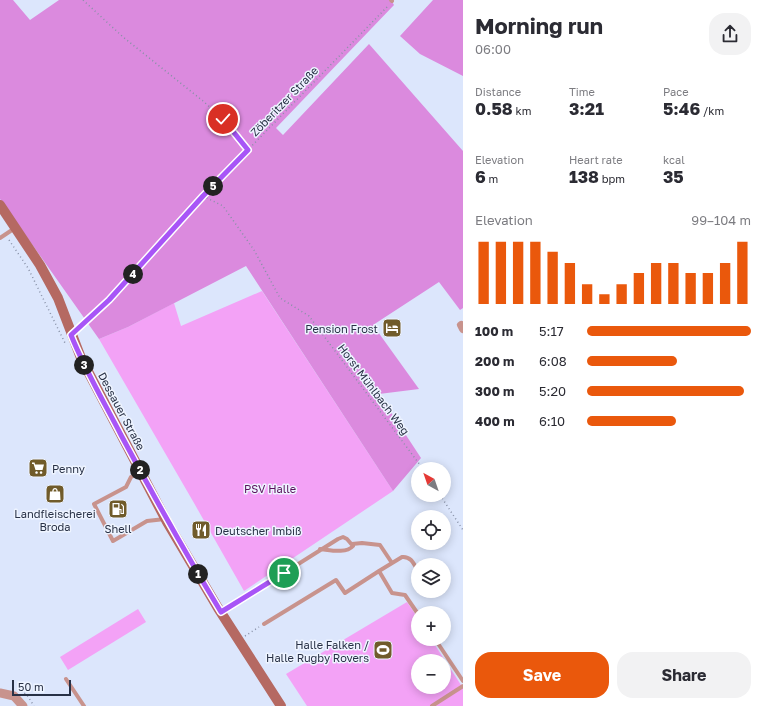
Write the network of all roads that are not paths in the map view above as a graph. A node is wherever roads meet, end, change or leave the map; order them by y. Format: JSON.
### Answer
{"nodes":[{"id":1,"x":0,"y":205,"type":"edge"},
{"id":2,"x":16,"y":227,"type":"junction"},
{"id":3,"x":0,"y":238,"type":"edge"},
{"id":4,"x":141,"y":472,"type":"junction"},
{"id":5,"x":166,"y":519,"type":"junction"},
{"id":6,"x":352,"y":544,"type":"junction"},
{"id":7,"x":320,"y":549,"type":"junction"},
{"id":8,"x":411,"y":562,"type":"edge"},
{"id":9,"x":392,"y":563,"type":"junction"},
{"id":10,"x":379,"y":571,"type":"junction"},
{"id":11,"x":413,"y":606,"type":"edge"},
{"id":12,"x":221,"y":612,"type":"junction"},
{"id":13,"x":264,"y":624,"type":"road end"},
{"id":14,"x":440,"y":646,"type":"edge"},
{"id":15,"x":66,"y":679,"type":"dead end"},
{"id":16,"x":463,"y":681,"type":"edge"},
{"id":17,"x":463,"y":686,"type":"edge"},
{"id":18,"x":0,"y":693,"type":"edge"},
{"id":19,"x":24,"y":706,"type":"edge"},
{"id":20,"x":84,"y":706,"type":"edge"},
{"id":21,"x":281,"y":706,"type":"edge"},
{"id":22,"x":432,"y":706,"type":"edge"}],
"edges":[{"from":1,"to":2,"type":"main road","name":"Dessauer Straße"},
{"from":2,"to":3,"type":"lane"},
{"from":2,"to":4,"type":"main road","name":"Dessauer Straße"},
{"from":4,"to":5,"type":"main road","name":"Dessauer Straße"},
{"from":4,"to":5,"type":"lane"},
{"from":5,"to":12,"type":"main road","name":"Dessauer Straße"},
{"from":6,"to":7,"type":"lane"},
{"from":6,"to":7,"type":"lane"},
{"from":6,"to":9,"type":"lane"},
{"from":7,"to":12,"type":"lane"},
{"from":8,"to":9,"type":"lane"},
{"from":9,"to":10,"type":"lane"},
{"from":10,"to":11,"type":"lane"},
{"from":10,"to":13,"type":"lane"},
{"from":12,"to":21,"type":"main road","name":"Dessauer Straße"},
{"from":14,"to":16,"type":"lane"},
{"from":15,"to":20,"type":"lane"},
{"from":17,"to":22,"type":"lane"},
{"from":18,"to":19,"type":"street"}]}
